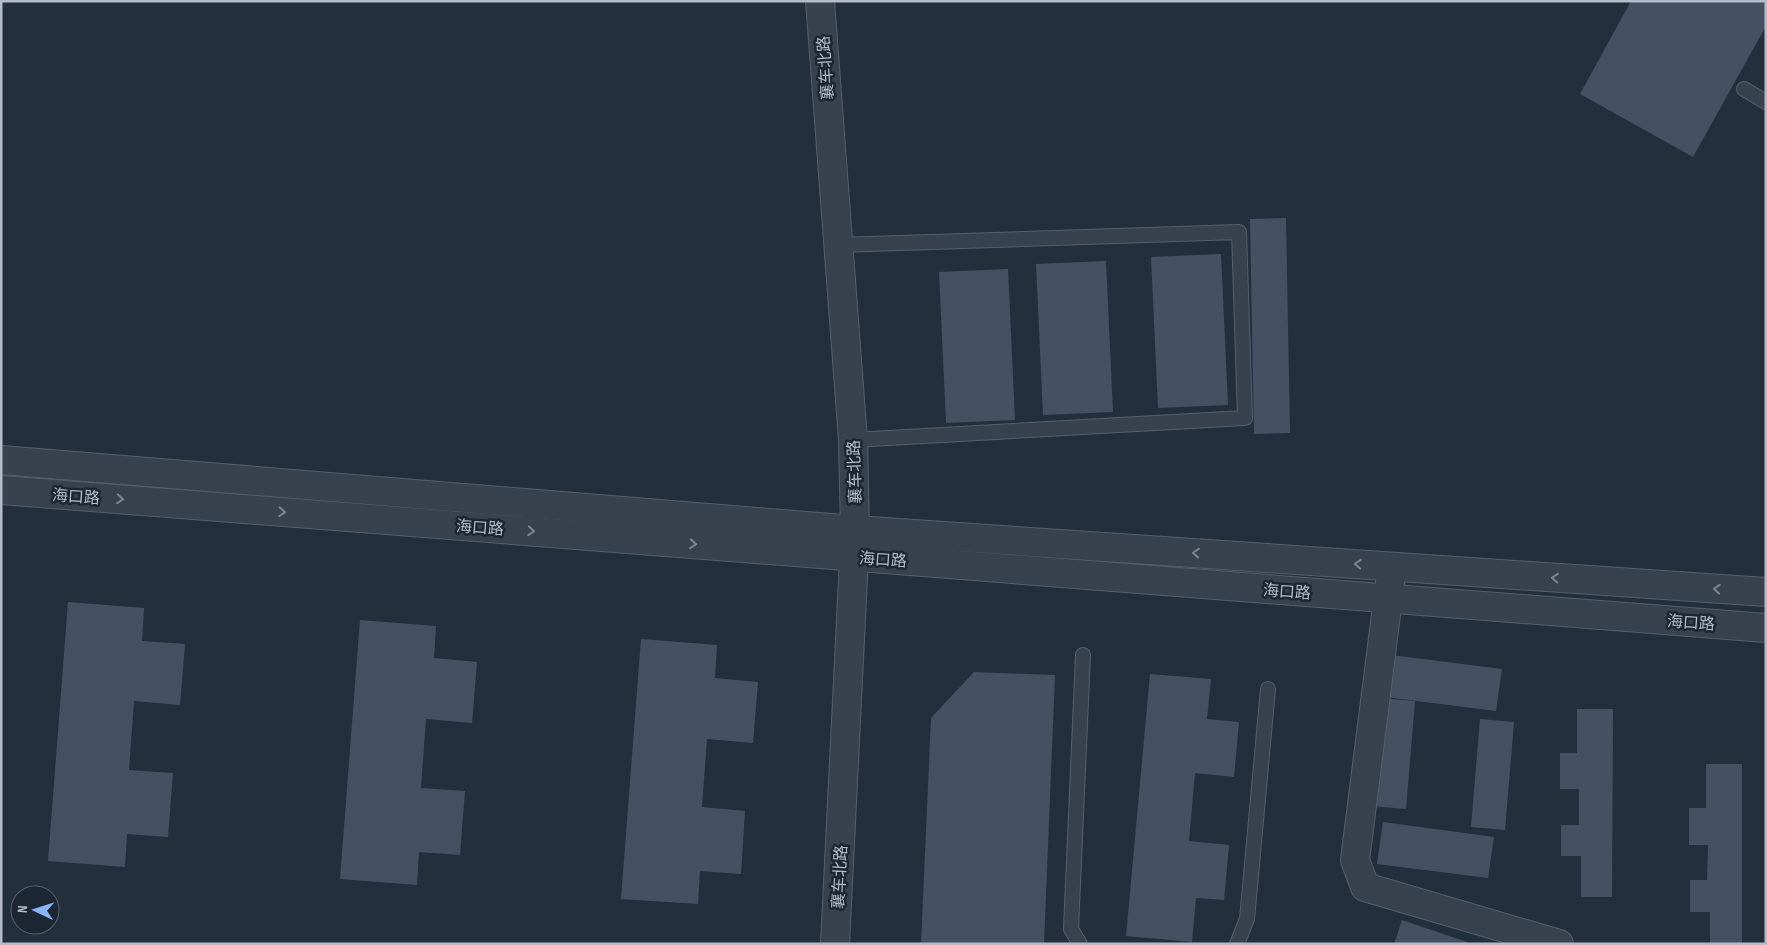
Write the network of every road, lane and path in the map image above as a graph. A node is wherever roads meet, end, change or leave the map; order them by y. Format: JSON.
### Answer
{"nodes":[{"id":1,"x":820,"y":1,"type":"edge"},
{"id":2,"x":1744,"y":89,"type":"dead end"},
{"id":3,"x":1766,"y":102,"type":"edge"},
{"id":4,"x":838,"y":245,"type":"junction"},
{"id":5,"x":853,"y":440,"type":"junction"},
{"id":6,"x":1,"y":460,"type":"edge"},
{"id":7,"x":1,"y":490,"type":"edge"},
{"id":8,"x":855,"y":530,"type":"junction"},
{"id":9,"x":854,"y":557,"type":"junction"},
{"id":10,"x":1392,"y":567,"type":"junction"},
{"id":11,"x":1766,"y":592,"type":"edge"},
{"id":12,"x":1388,"y":598,"type":"junction"},
{"id":13,"x":1766,"y":628,"type":"edge"},
{"id":14,"x":1083,"y":655,"type":"dead end"},
{"id":15,"x":1268,"y":690,"type":"dead end"},
{"id":16,"x":836,"y":944,"type":"edge"},
{"id":17,"x":1080,"y":944,"type":"edge"},
{"id":18,"x":1237,"y":944,"type":"edge"},
{"id":19,"x":1559,"y":944,"type":"edge"}],
"edges":[{"from":1,"to":4,"type":"street","name":"襄车北路"},
{"from":2,"to":3,"type":"lane"},
{"from":4,"to":5,"type":"street","name":"襄车北路"},
{"from":4,"to":5,"type":"lane"},
{"from":5,"to":8,"type":"street","name":"襄车北路"},
{"from":6,"to":8,"type":"street","name":"海口路"},
{"from":7,"to":9,"type":"street","name":"海口路","one_way":true},
{"from":8,"to":9,"type":"street","name":"襄车北路"},
{"from":10,"to":8,"type":"street","name":"海口路","one_way":true},
{"from":9,"to":12,"type":"street","name":"海口路"},
{"from":9,"to":16,"type":"street","name":"襄车北路"},
{"from":11,"to":10,"type":"street","name":"海口路","one_way":true},
{"from":10,"to":12,"type":"street"},
{"from":12,"to":13,"type":"street","name":"海口路"},
{"from":12,"to":19,"type":"street"},
{"from":14,"to":17,"type":"lane"},
{"from":15,"to":18,"type":"lane"}]}
